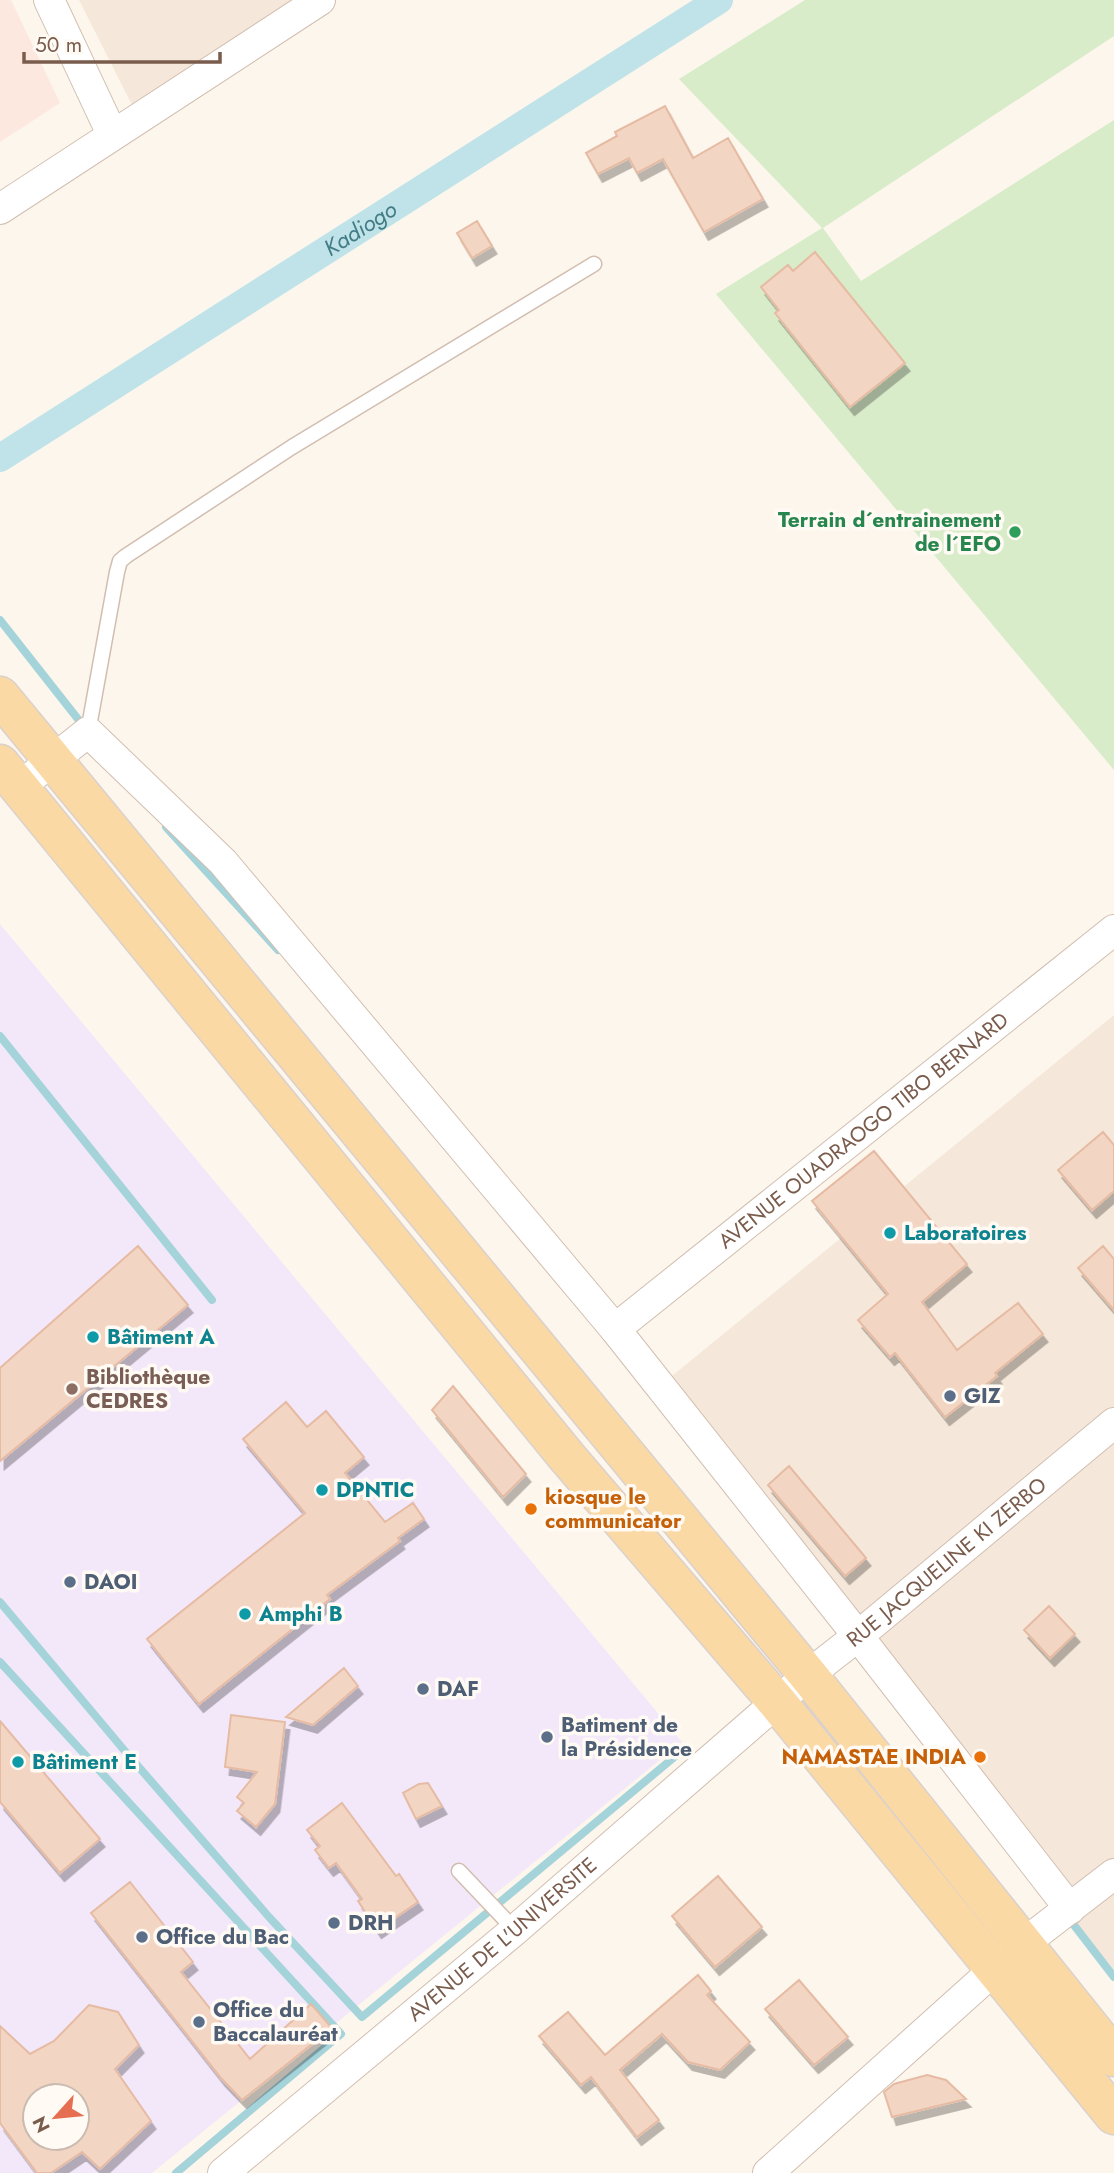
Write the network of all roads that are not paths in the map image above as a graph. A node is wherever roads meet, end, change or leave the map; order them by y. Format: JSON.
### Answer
{"nodes":[{"id":1,"x":49,"y":0,"type":"edge"},
{"id":2,"x":320,"y":0,"type":"edge"},
{"id":3,"x":112,"y":134,"type":"junction"},
{"id":4,"x":0,"y":209,"type":"edge"},
{"id":5,"x":594,"y":264,"type":"dead end"},
{"id":6,"x":0,"y":696,"type":"edge"},
{"id":7,"x":88,"y":732,"type":"junction"},
{"id":8,"x":53,"y":761,"type":"junction"},
{"id":9,"x":9,"y":775,"type":"edge"},
{"id":10,"x":1114,"y":930,"type":"edge"},
{"id":11,"x":615,"y":1329,"type":"junction"},
{"id":12,"x":1114,"y":1423,"type":"edge"},
{"id":13,"x":858,"y":1636,"type":"junction"},
{"id":14,"x":808,"y":1675,"type":"junction"},
{"id":15,"x":777,"y":1702,"type":"junction"},
{"id":16,"x":459,"y":1871,"type":"dead end"},
{"id":17,"x":1114,"y":1874,"type":"edge"},
{"id":18,"x":1070,"y":1909,"type":"junction"},
{"id":19,"x":515,"y":1930,"type":"junction"},
{"id":20,"x":1023,"y":1944,"type":"junction"},
{"id":21,"x":995,"y":1971,"type":"junction"},
{"id":22,"x":1114,"y":2057,"type":"edge"},
{"id":23,"x":1114,"y":2115,"type":"edge"},
{"id":24,"x":223,"y":2173,"type":"edge"},
{"id":25,"x":768,"y":2173,"type":"edge"}],
"edges":[{"from":1,"to":3,"type":"street"},
{"from":2,"to":3,"type":"street"},
{"from":3,"to":4,"type":"street"},
{"from":5,"to":7,"type":"lane"},
{"from":6,"to":8,"type":"main road"},
{"from":7,"to":8,"type":"street"},
{"from":7,"to":11,"type":"street"},
{"from":8,"to":9,"type":"street"},
{"from":8,"to":14,"type":"main road"},
{"from":9,"to":15,"type":"main road"},
{"from":10,"to":11,"type":"street","name":"AVENUE OUADRAOGO TIBO BERNARD"},
{"from":11,"to":13,"type":"street"},
{"from":12,"to":13,"type":"street","name":"RUE JACQUELINE KI ZERBO"},
{"from":13,"to":14,"type":"street","name":"RUE JACQUELINE KI ZERBO"},
{"from":13,"to":18,"type":"street"},
{"from":14,"to":15,"type":"street","name":"RUE JACQUELINE KI ZERBO"},
{"from":14,"to":20,"type":"main road"},
{"from":15,"to":19,"type":"street","name":"AVENUE DE L'UNIVERSITE"},
{"from":15,"to":21,"type":"main road"},
{"from":16,"to":19,"type":"lane"},
{"from":17,"to":18,"type":"street"},
{"from":18,"to":20,"type":"street"},
{"from":19,"to":24,"type":"street","name":"AVENUE DE L'UNIVERSITE"},
{"from":20,"to":21,"type":"street"},
{"from":20,"to":22,"type":"main road"},
{"from":21,"to":23,"type":"main road"},
{"from":21,"to":25,"type":"street"}]}
